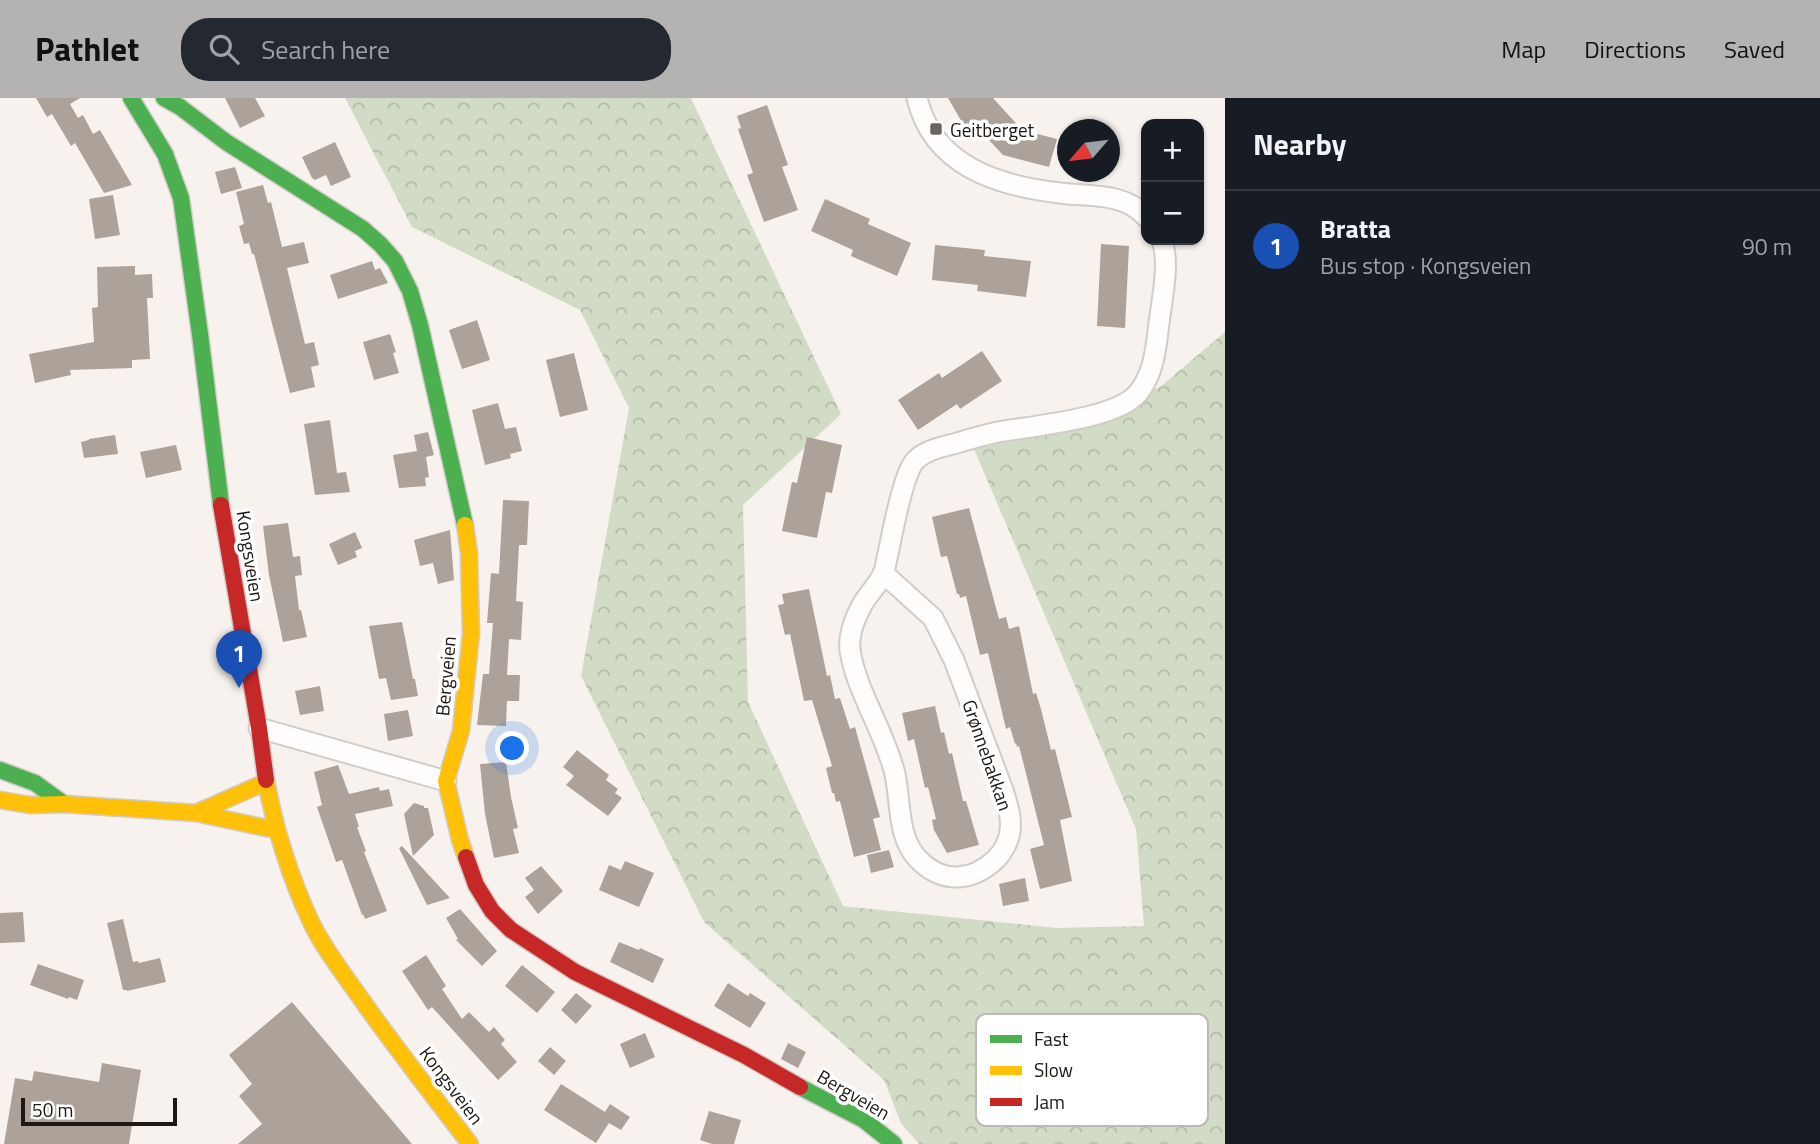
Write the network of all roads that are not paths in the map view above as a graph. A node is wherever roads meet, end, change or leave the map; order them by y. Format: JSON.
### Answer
{"nodes":[{"id":1,"x":131,"y":98,"type":"edge"},
{"id":2,"x":164,"y":98,"type":"edge"},
{"id":3,"x":917,"y":98,"type":"edge"},
{"id":4,"x":1141,"y":211,"type":"edge"},
{"id":5,"x":1163,"y":245,"type":"edge"},
{"id":6,"x":883,"y":573,"type":"junction"},
{"id":7,"x":259,"y":728,"type":"junction"},
{"id":8,"x":0,"y":770,"type":"edge"},
{"id":9,"x":446,"y":781,"type":"junction"},
{"id":10,"x":265,"y":782,"type":"junction"},
{"id":11,"x":0,"y":800,"type":"edge"},
{"id":12,"x":64,"y":804,"type":"junction"},
{"id":13,"x":196,"y":813,"type":"junction"},
{"id":14,"x":276,"y":830,"type":"junction"},
{"id":15,"x":470,"y":1144,"type":"edge"},
{"id":16,"x":894,"y":1144,"type":"edge"}],
"edges":[{"from":1,"to":7,"type":"street","name":"Kongsveien"},
{"from":2,"to":9,"type":"street","name":"Bergveien"},
{"from":3,"to":4,"type":"street"},
{"from":5,"to":6,"type":"street","name":"Grønnebakkan"},
{"from":6,"to":6,"type":"street","name":"Grønnebakkan"},
{"from":7,"to":9,"type":"street"},
{"from":7,"to":10,"type":"street","name":"Kongsveien"},
{"from":8,"to":12,"type":"street"},
{"from":9,"to":16,"type":"street","name":"Bergveien"},
{"from":10,"to":13,"type":"street"},
{"from":10,"to":14,"type":"street","name":"Kongsveien"},
{"from":11,"to":12,"type":"street"},
{"from":12,"to":13,"type":"street"},
{"from":13,"to":14,"type":"street"},
{"from":14,"to":15,"type":"street","name":"Kongsveien"}]}
